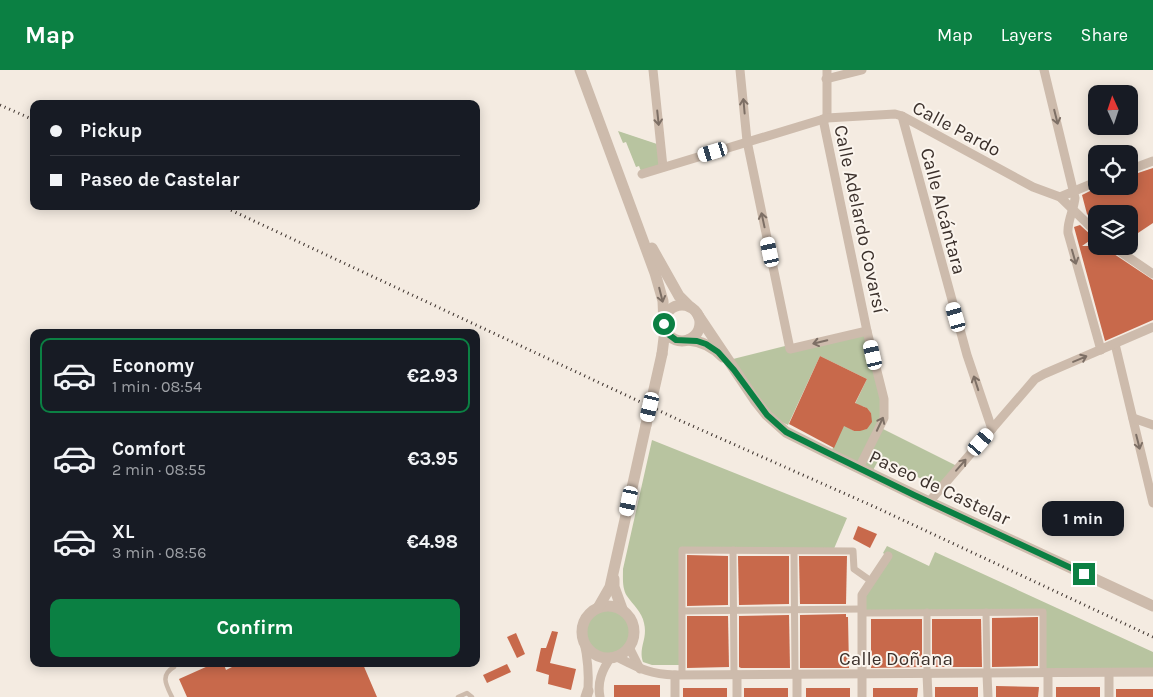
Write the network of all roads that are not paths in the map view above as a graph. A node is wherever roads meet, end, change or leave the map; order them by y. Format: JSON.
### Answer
{"nodes":[{"id":1,"x":580,"y":70,"type":"edge"},
{"id":2,"x":653,"y":70,"type":"edge"},
{"id":3,"x":740,"y":70,"type":"edge"},
{"id":4,"x":862,"y":70,"type":"edge"},
{"id":5,"x":1044,"y":70,"type":"edge"},
{"id":6,"x":826,"y":74,"type":"edge"},
{"id":7,"x":902,"y":116,"type":"junction"},
{"id":8,"x":825,"y":118,"type":"junction"},
{"id":9,"x":747,"y":141,"type":"junction"},
{"id":10,"x":1153,"y":161,"type":"edge"},
{"id":11,"x":1138,"y":167,"type":"edge"},
{"id":12,"x":663,"y":168,"type":"junction"},
{"id":13,"x":642,"y":174,"type":"dead end"},
{"id":14,"x":1088,"y":185,"type":"edge"},
{"id":15,"x":1074,"y":190,"type":"junction"},
{"id":16,"x":1060,"y":197,"type":"junction"},
{"id":17,"x":1074,"y":210,"type":"junction"},
{"id":18,"x":634,"y":216,"type":"junction"},
{"id":19,"x":1088,"y":224,"type":"edge"},
{"id":20,"x":1125,"y":255,"type":"edge"},
{"id":21,"x":1153,"y":274,"type":"edge"},
{"id":22,"x":690,"y":307,"type":"junction"},
{"id":23,"x":698,"y":315,"type":"junction"},
{"id":24,"x":665,"y":327,"type":"junction"},
{"id":25,"x":1153,"y":327,"type":"edge"},
{"id":26,"x":867,"y":331,"type":"junction"},
{"id":27,"x":685,"y":341,"type":"junction"},
{"id":28,"x":1115,"y":344,"type":"junction"},
{"id":29,"x":1100,"y":350,"type":"junction"},
{"id":30,"x":662,"y":354,"type":"junction"},
{"id":31,"x":734,"y":370,"type":"junction"},
{"id":32,"x":1132,"y":418,"type":"junction"},
{"id":33,"x":1153,"y":425,"type":"edge"},
{"id":34,"x":992,"y":429,"type":"junction"},
{"id":35,"x":859,"y":468,"type":"junction"},
{"id":36,"x":929,"y":502,"type":"junction"},
{"id":37,"x":1153,"y":503,"type":"edge"},
{"id":38,"x":733,"y":550,"type":"junction"},
{"id":39,"x":794,"y":550,"type":"junction"},
{"id":40,"x":888,"y":556,"type":"dead end"},
{"id":41,"x":614,"y":572,"type":"junction"},
{"id":42,"x":871,"y":581,"type":"junction"},
{"id":43,"x":1153,"y":606,"type":"edge"},
{"id":44,"x":598,"y":608,"type":"junction"},
{"id":45,"x":622,"y":609,"type":"junction"},
{"id":46,"x":734,"y":610,"type":"junction"},
{"id":47,"x":795,"y":610,"type":"junction"},
{"id":48,"x":682,"y":611,"type":"junction"},
{"id":49,"x":862,"y":611,"type":"junction"},
{"id":50,"x":927,"y":612,"type":"junction"},
{"id":51,"x":986,"y":612,"type":"junction"},
{"id":52,"x":584,"y":642,"type":"junction"},
{"id":53,"x":629,"y":647,"type":"junction"},
{"id":54,"x":611,"y":657,"type":"junction"},
{"id":55,"x":174,"y":667,"type":"dead end"},
{"id":56,"x":640,"y":669,"type":"junction"},
{"id":57,"x":1153,"y":672,"type":"edge"},
{"id":58,"x":1046,"y":673,"type":"junction"},
{"id":59,"x":1109,"y":673,"type":"junction"},
{"id":60,"x":796,"y":674,"type":"junction"},
{"id":61,"x":862,"y":674,"type":"junction"},
{"id":62,"x":927,"y":674,"type":"junction"},
{"id":63,"x":987,"y":674,"type":"junction"},
{"id":64,"x":679,"y":675,"type":"junction"},
{"id":65,"x":736,"y":675,"type":"junction"},
{"id":66,"x":587,"y":694,"type":"edge"},
{"id":67,"x":172,"y":697,"type":"edge"},
{"id":68,"x":458,"y":697,"type":"edge"},
{"id":69,"x":472,"y":697,"type":"edge"},
{"id":70,"x":600,"y":697,"type":"edge"},
{"id":71,"x":675,"y":697,"type":"edge"},
{"id":72,"x":737,"y":697,"type":"edge"},
{"id":73,"x":797,"y":697,"type":"edge"},
{"id":74,"x":862,"y":697,"type":"edge"},
{"id":75,"x":928,"y":697,"type":"edge"},
{"id":76,"x":988,"y":697,"type":"edge"},
{"id":77,"x":1048,"y":697,"type":"edge"},
{"id":78,"x":1109,"y":697,"type":"edge"}],
"edges":[{"from":1,"to":18,"type":"street"},
{"from":2,"to":12,"type":"street","one_way":true},
{"from":9,"to":3,"type":"street","one_way":true},
{"from":4,"to":6,"type":"street"},
{"from":5,"to":15,"type":"street","one_way":true},
{"from":6,"to":8,"type":"street","name":"Calle Adelardo Covarsí"},
{"from":7,"to":8,"type":"street","name":"Calle Pardo"},
{"from":7,"to":16,"type":"street","name":"Calle Pardo"},
{"from":34,"to":7,"type":"street","name":"Calle Alcántara","one_way":true},
{"from":8,"to":9,"type":"street","name":"Calle Pardo"},
{"from":8,"to":26,"type":"street","name":"Calle Adelardo Covarsí"},
{"from":9,"to":12,"type":"street","name":"Calle Pardo"},
{"from":26,"to":9,"type":"street","one_way":true},
{"from":10,"to":11,"type":"street"},
{"from":12,"to":13,"type":"street","name":"Calle Pardo"},
{"from":14,"to":15,"type":"street"},
{"from":15,"to":16,"type":"street"},
{"from":15,"to":17,"type":"street"},
{"from":16,"to":17,"type":"street","name":"Calle Pardo"},
{"from":17,"to":19,"type":"street","name":"Calle Pardo"},
{"from":17,"to":29,"type":"street","one_way":true},
{"from":18,"to":22,"type":"street"},
{"from":18,"to":24,"type":"street","one_way":true},
{"from":20,"to":21,"type":"street"},
{"from":22,"to":23,"type":"street"},
{"from":22,"to":24,"type":"street"},
{"from":23,"to":27,"type":"street"},
{"from":23,"to":31,"type":"street","name":"Paseo de Castelar"},
{"from":24,"to":27,"type":"street"},
{"from":24,"to":30,"type":"street"},
{"from":25,"to":28,"type":"street"},
{"from":35,"to":26,"type":"street","name":"Calle Adelardo Covarsí","one_way":true},
{"from":27,"to":30,"type":"street"},
{"from":27,"to":31,"type":"street","name":"Paseo de Castelar"},
{"from":28,"to":29,"type":"street"},
{"from":28,"to":32,"type":"street"},
{"from":34,"to":29,"type":"street","one_way":true},
{"from":30,"to":41,"type":"street","bridge":true},
{"from":31,"to":35,"type":"street","name":"Paseo de Castelar"},
{"from":32,"to":33,"type":"street"},
{"from":32,"to":37,"type":"street","one_way":true},
{"from":36,"to":34,"type":"street","one_way":true},
{"from":35,"to":36,"type":"street","name":"Paseo de Castelar"},
{"from":36,"to":43,"type":"street","name":"Paseo de Castelar"},
{"from":38,"to":39,"type":"street"},
{"from":38,"to":46,"type":"street"},
{"from":38,"to":48,"type":"street"},
{"from":39,"to":42,"type":"street"},
{"from":39,"to":47,"type":"street"},
{"from":40,"to":42,"type":"street"},
{"from":41,"to":44,"type":"street"},
{"from":41,"to":45,"type":"street"},
{"from":42,"to":49,"type":"street"},
{"from":44,"to":45,"type":"street"},
{"from":44,"to":52,"type":"street"},
{"from":45,"to":53,"type":"street"},
{"from":46,"to":47,"type":"street"},
{"from":46,"to":48,"type":"street"},
{"from":46,"to":65,"type":"street"},
{"from":47,"to":49,"type":"street"},
{"from":47,"to":60,"type":"street"},
{"from":48,"to":64,"type":"street"},
{"from":49,"to":50,"type":"street"},
{"from":49,"to":61,"type":"street"},
{"from":50,"to":51,"type":"street"},
{"from":50,"to":62,"type":"street"},
{"from":51,"to":58,"type":"street"},
{"from":51,"to":63,"type":"street"},
{"from":52,"to":54,"type":"street"},
{"from":52,"to":66,"type":"street"},
{"from":53,"to":54,"type":"street"},
{"from":53,"to":56,"type":"street"},
{"from":54,"to":56,"type":"street","name":"Calle Doñana"},
{"from":54,"to":66,"type":"street"},
{"from":54,"to":70,"type":"street"},
{"from":55,"to":67,"type":"lane"},
{"from":56,"to":64,"type":"street","name":"Calle Doñana"},
{"from":57,"to":59,"type":"street","name":"Calle Doñana"},
{"from":58,"to":59,"type":"street","name":"Calle Doñana"},
{"from":58,"to":63,"type":"street","name":"Calle Doñana"},
{"from":58,"to":77,"type":"street"},
{"from":59,"to":78,"type":"street"},
{"from":60,"to":61,"type":"street","name":"Calle Doñana"},
{"from":60,"to":65,"type":"street","name":"Calle Doñana"},
{"from":60,"to":73,"type":"street"},
{"from":61,"to":62,"type":"street","name":"Calle Doñana"},
{"from":61,"to":74,"type":"street"},
{"from":62,"to":63,"type":"street","name":"Calle Doñana"},
{"from":62,"to":75,"type":"street"},
{"from":63,"to":76,"type":"street"},
{"from":64,"to":65,"type":"street","name":"Calle Doñana"},
{"from":64,"to":71,"type":"street"},
{"from":65,"to":72,"type":"street"},
{"from":68,"to":69,"type":"lane"}]}
